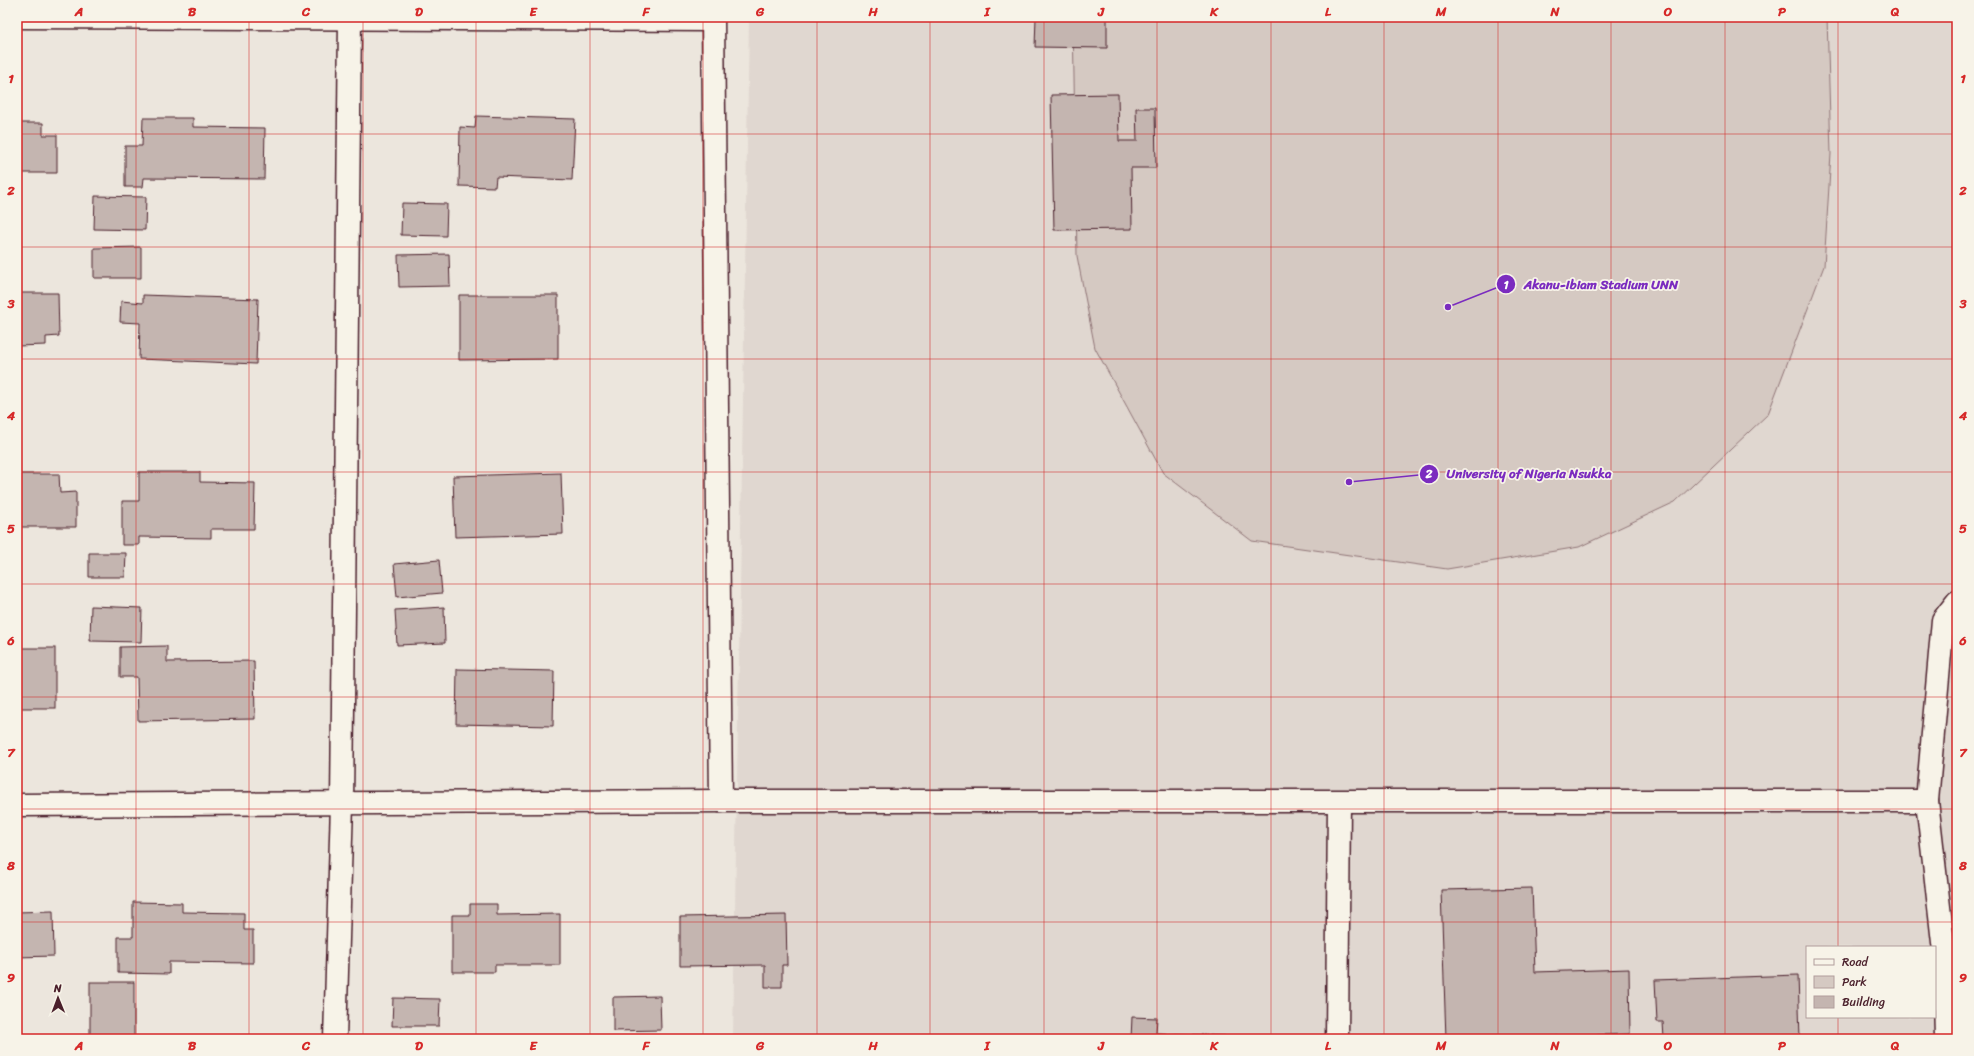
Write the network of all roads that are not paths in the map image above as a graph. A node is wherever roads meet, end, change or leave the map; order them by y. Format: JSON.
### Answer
{"nodes":[{"id":1,"x":17,"y":17,"type":"edge"},
{"id":2,"x":350,"y":18,"type":"junction"},
{"id":3,"x":713,"y":18,"type":"edge"},
{"id":4,"x":1957,"y":602,"type":"edge"},
{"id":5,"x":721,"y":801,"type":"junction"},
{"id":6,"x":1927,"y":801,"type":"junction"},
{"id":7,"x":1339,"y":802,"type":"junction"},
{"id":8,"x":342,"y":804,"type":"junction"},
{"id":9,"x":17,"y":805,"type":"edge"},
{"id":10,"x":334,"y":1039,"type":"edge"},
{"id":11,"x":1337,"y":1039,"type":"edge"},
{"id":12,"x":1946,"y":1039,"type":"edge"}],
"edges":[{"from":1,"to":2,"type":"street"},
{"from":2,"to":3,"type":"street"},
{"from":2,"to":8,"type":"street"},
{"from":3,"to":5,"type":"street"},
{"from":4,"to":6,"type":"street"},
{"from":5,"to":7,"type":"street"},
{"from":5,"to":8,"type":"street"},
{"from":6,"to":7,"type":"street"},
{"from":6,"to":12,"type":"street"},
{"from":7,"to":11,"type":"street"},
{"from":8,"to":9,"type":"street"},
{"from":8,"to":10,"type":"street"}]}
